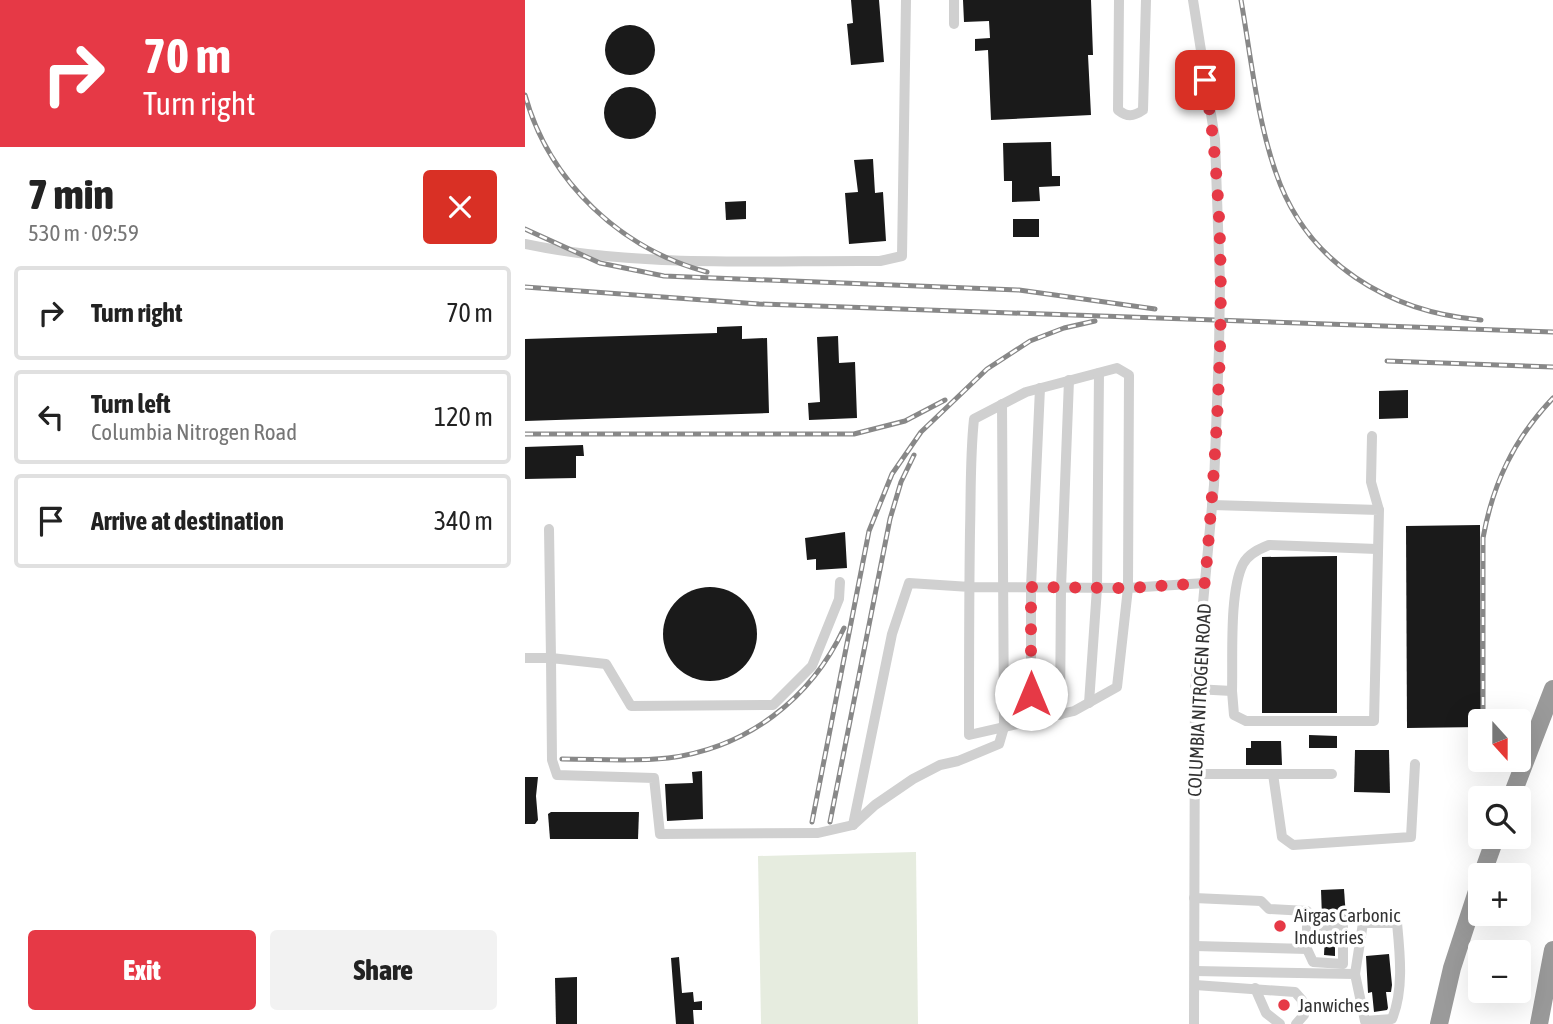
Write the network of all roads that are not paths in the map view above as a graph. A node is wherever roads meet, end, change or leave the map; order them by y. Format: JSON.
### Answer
{"nodes":[{"id":1,"x":906,"y":0,"type":"edge"},
{"id":2,"x":954,"y":0,"type":"edge"},
{"id":3,"x":1119,"y":0,"type":"edge"},
{"id":4,"x":1146,"y":0,"type":"edge"},
{"id":5,"x":1193,"y":0,"type":"edge"},
{"id":6,"x":954,"y":24,"type":"dead end"},
{"id":7,"x":525,"y":244,"type":"edge"},
{"id":8,"x":1099,"y":373,"type":"junction"},
{"id":9,"x":1069,"y":380,"type":"junction"},
{"id":10,"x":1039,"y":388,"type":"junction"},
{"id":11,"x":1002,"y":404,"type":"junction"},
{"id":12,"x":1372,"y":436,"type":"dead end"},
{"id":13,"x":1212,"y":505,"type":"junction"},
{"id":14,"x":1379,"y":510,"type":"junction"},
{"id":15,"x":549,"y":529,"type":"dead end"},
{"id":16,"x":1377,"y":549,"type":"junction"},
{"id":17,"x":840,"y":582,"type":"dead end"},
{"id":18,"x":1205,"y":583,"type":"junction"},
{"id":19,"x":970,"y":587,"type":"junction"},
{"id":20,"x":1004,"y":587,"type":"junction"},
{"id":21,"x":1031,"y":587,"type":"junction"},
{"id":22,"x":1061,"y":588,"type":"junction"},
{"id":23,"x":1097,"y":588,"type":"junction"},
{"id":24,"x":1128,"y":588,"type":"junction"},
{"id":25,"x":525,"y":658,"type":"edge"},
{"id":26,"x":551,"y":658,"type":"junction"},
{"id":27,"x":1195,"y":689,"type":"junction"},
{"id":28,"x":1553,"y":689,"type":"edge"},
{"id":29,"x":1232,"y":691,"type":"junction"},
{"id":30,"x":1089,"y":703,"type":"junction"},
{"id":31,"x":1059,"y":715,"type":"junction"},
{"id":32,"x":1031,"y":721,"type":"junction"},
{"id":33,"x":1003,"y":727,"type":"junction"},
{"id":34,"x":1415,"y":764,"type":"dead end"},
{"id":35,"x":1194,"y":774,"type":"junction"},
{"id":36,"x":1273,"y":774,"type":"junction"},
{"id":37,"x":1332,"y":774,"type":"dead end"},
{"id":38,"x":1516,"y":786,"type":"edge"},
{"id":39,"x":853,"y":825,"type":"junction"},
{"id":40,"x":1194,"y":898,"type":"junction"},
{"id":41,"x":1468,"y":921,"type":"edge"},
{"id":42,"x":1307,"y":927,"type":"junction"},
{"id":43,"x":1464,"y":934,"type":"junction"},
{"id":44,"x":1195,"y":946,"type":"junction"},
{"id":45,"x":1307,"y":949,"type":"junction"},
{"id":46,"x":1553,"y":950,"type":"edge"},
{"id":47,"x":1195,"y":971,"type":"junction"},
{"id":48,"x":1355,"y":974,"type":"junction"},
{"id":49,"x":1195,"y":985,"type":"junction"},
{"id":50,"x":1255,"y":988,"type":"junction"},
{"id":51,"x":1541,"y":1015,"type":"edge"},
{"id":52,"x":1194,"y":1024,"type":"edge"},
{"id":53,"x":1280,"y":1024,"type":"edge"},
{"id":54,"x":1296,"y":1024,"type":"edge"},
{"id":55,"x":1432,"y":1024,"type":"edge"},
{"id":56,"x":1439,"y":1024,"type":"edge"}],
"edges":[{"from":1,"to":7,"type":"street"},
{"from":2,"to":6,"type":"street"},
{"from":3,"to":4,"type":"street"},
{"from":5,"to":13,"type":"street","name":"COLUMBIA NITROGEN ROAD","bridge":true},
{"from":8,"to":9,"type":"street"},
{"from":8,"to":23,"type":"street"},
{"from":8,"to":24,"type":"street"},
{"from":9,"to":10,"type":"street"},
{"from":9,"to":22,"type":"street"},
{"from":10,"to":11,"type":"street"},
{"from":10,"to":21,"type":"street"},
{"from":11,"to":19,"type":"street"},
{"from":11,"to":20,"type":"street"},
{"from":12,"to":14,"type":"street"},
{"from":13,"to":14,"type":"street"},
{"from":13,"to":18,"type":"street","name":"COLUMBIA NITROGEN ROAD"},
{"from":14,"to":16,"type":"street"},
{"from":15,"to":26,"type":"street"},
{"from":16,"to":29,"type":"street"},
{"from":16,"to":29,"type":"street"},
{"from":17,"to":26,"type":"street"},
{"from":18,"to":24,"type":"street"},
{"from":18,"to":27,"type":"street","name":"COLUMBIA NITROGEN ROAD"},
{"from":19,"to":20,"type":"street"},
{"from":19,"to":33,"type":"street"},
{"from":19,"to":39,"type":"street"},
{"from":20,"to":21,"type":"street"},
{"from":20,"to":33,"type":"street"},
{"from":21,"to":22,"type":"street"},
{"from":21,"to":32,"type":"street"},
{"from":22,"to":23,"type":"street"},
{"from":22,"to":31,"type":"street"},
{"from":23,"to":24,"type":"street"},
{"from":23,"to":30,"type":"street"},
{"from":24,"to":30,"type":"street"},
{"from":25,"to":26,"type":"street"},
{"from":26,"to":39,"type":"street"},
{"from":27,"to":29,"type":"street"},
{"from":27,"to":35,"type":"street","name":"COLUMBIA NITROGEN ROAD"},
{"from":28,"to":38,"type":"highway"},
{"from":30,"to":31,"type":"street"},
{"from":31,"to":32,"type":"street"},
{"from":32,"to":33,"type":"street"},
{"from":33,"to":39,"type":"street"},
{"from":34,"to":36,"type":"street"},
{"from":35,"to":36,"type":"street"},
{"from":35,"to":40,"type":"street","name":"COLUMBIA NITROGEN ROAD"},
{"from":36,"to":37,"type":"street"},
{"from":40,"to":42,"type":"street"},
{"from":40,"to":44,"type":"street","name":"COLUMBIA NITROGEN ROAD"},
{"from":41,"to":43,"type":"highway"},
{"from":42,"to":45,"type":"street"},
{"from":42,"to":45,"type":"street"},
{"from":43,"to":55,"type":"highway"},
{"from":43,"to":56,"type":"highway"},
{"from":44,"to":45,"type":"street"},
{"from":44,"to":47,"type":"street","name":"COLUMBIA NITROGEN ROAD"},
{"from":46,"to":51,"type":"highway"},
{"from":47,"to":48,"type":"street"},
{"from":47,"to":49,"type":"street","name":"COLUMBIA NITROGEN ROAD"},
{"from":48,"to":48,"type":"street"},
{"from":49,"to":50,"type":"street"},
{"from":49,"to":52,"type":"street","name":"COLUMBIA NITROGEN ROAD"},
{"from":50,"to":53,"type":"street"},
{"from":50,"to":54,"type":"street"}]}
